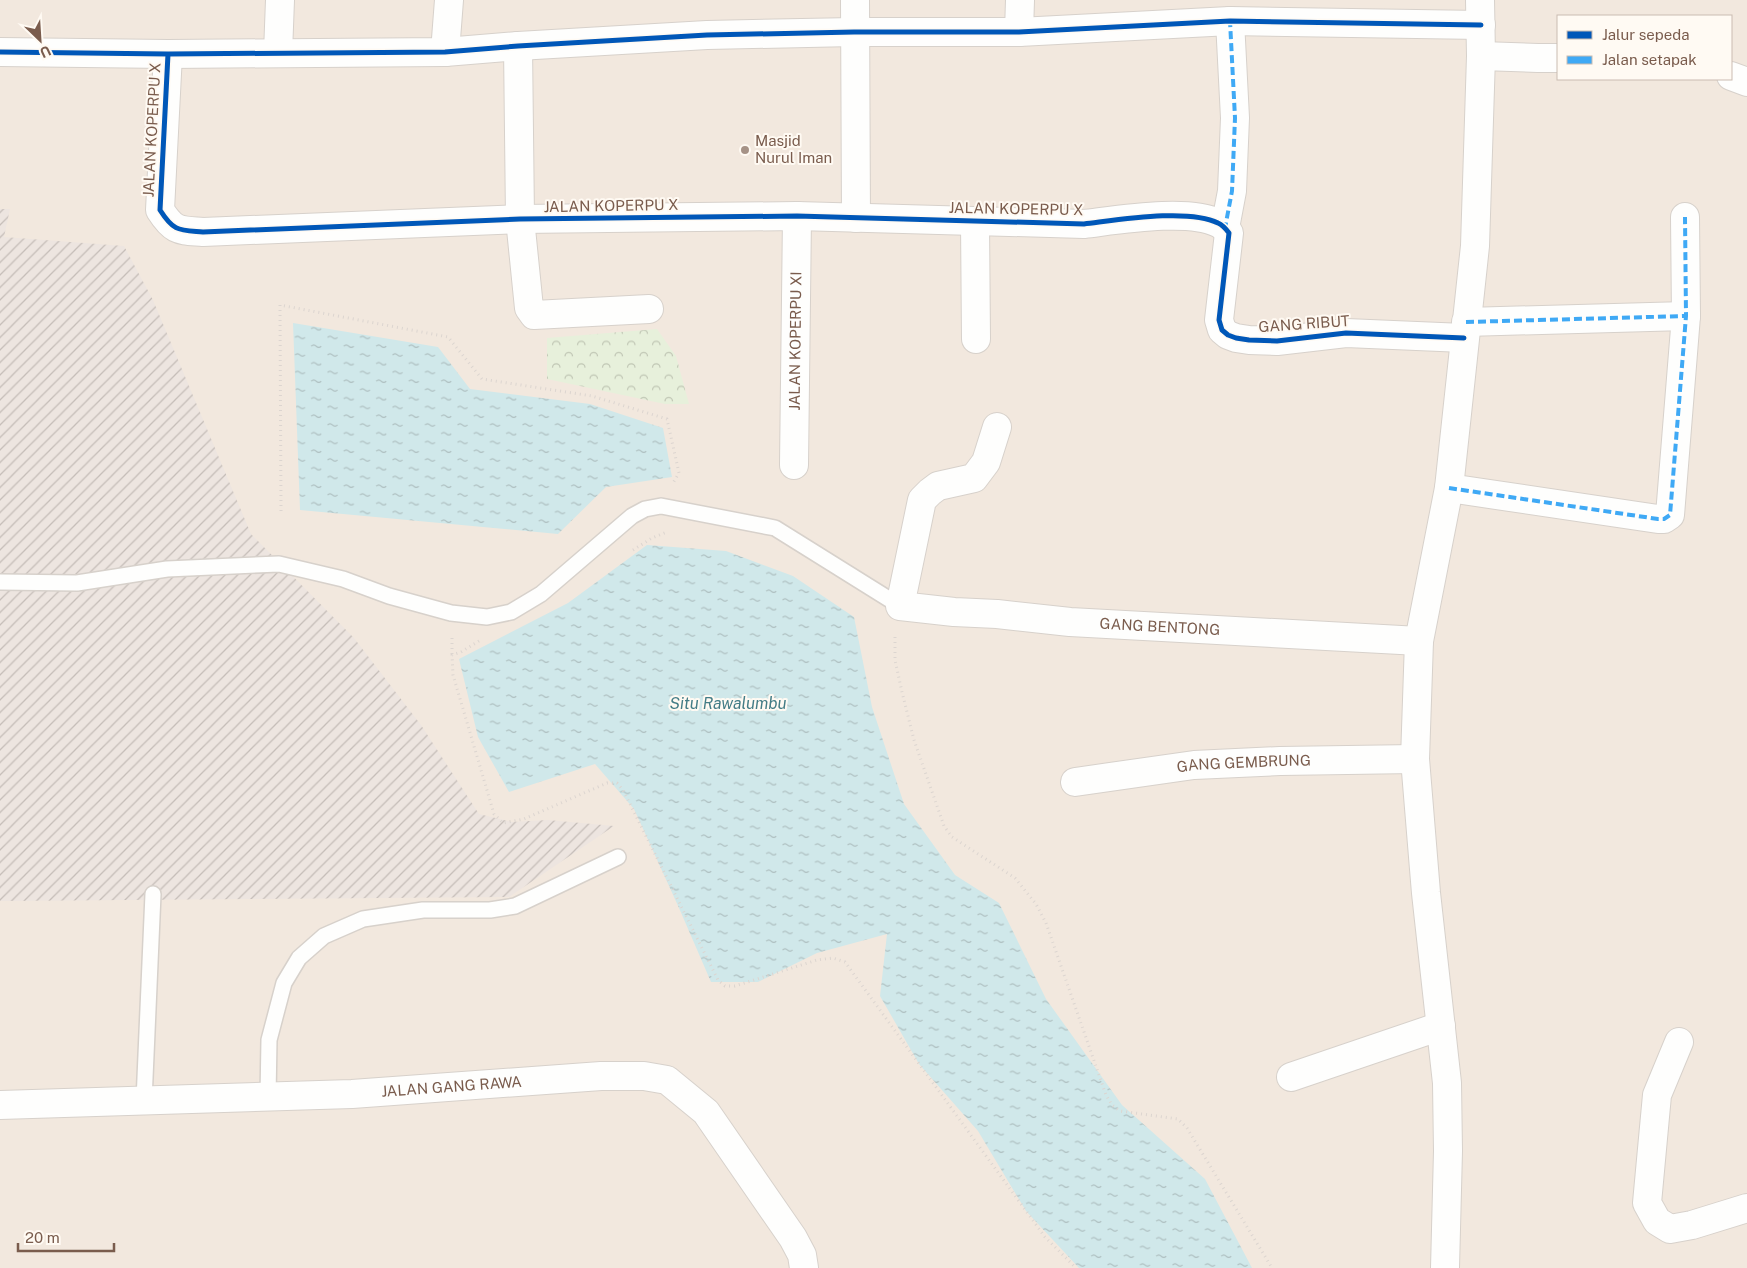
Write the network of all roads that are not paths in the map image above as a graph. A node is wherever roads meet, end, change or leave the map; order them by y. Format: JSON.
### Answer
{"nodes":[{"id":1,"x":280,"y":0,"type":"edge"},
{"id":2,"x":449,"y":0,"type":"edge"},
{"id":3,"x":855,"y":0,"type":"edge"},
{"id":4,"x":1020,"y":0,"type":"edge"},
{"id":5,"x":1481,"y":13,"type":"edge"},
{"id":6,"x":1230,"y":21,"type":"junction"},
{"id":7,"x":854,"y":32,"type":"junction"},
{"id":8,"x":1019,"y":32,"type":"junction"},
{"id":9,"x":518,"y":46,"type":"junction"},
{"id":10,"x":0,"y":52,"type":"edge"},
{"id":11,"x":445,"y":52,"type":"junction"},
{"id":12,"x":278,"y":53,"type":"junction"},
{"id":13,"x":168,"y":54,"type":"junction"},
{"id":14,"x":1481,"y":56,"type":"junction"},
{"id":15,"x":1557,"y":58,"type":"edge"},
{"id":16,"x":1732,"y":76,"type":"edge"},
{"id":17,"x":1747,"y":82,"type":"edge"},
{"id":18,"x":797,"y":216,"type":"junction"},
{"id":19,"x":1685,"y":217,"type":"dead end"},
{"id":20,"x":856,"y":218,"type":"junction"},
{"id":21,"x":520,"y":219,"type":"junction"},
{"id":22,"x":975,"y":222,"type":"junction"},
{"id":23,"x":1225,"y":228,"type":"junction"},
{"id":24,"x":649,"y":309,"type":"dead end"},
{"id":25,"x":1686,"y":316,"type":"junction"},
{"id":26,"x":1465,"y":330,"type":"junction"},
{"id":27,"x":976,"y":339,"type":"dead end"},
{"id":28,"x":997,"y":427,"type":"dead end"},
{"id":29,"x":794,"y":465,"type":"dead end"},
{"id":30,"x":1448,"y":488,"type":"junction"},
{"id":31,"x":0,"y":582,"type":"edge"},
{"id":32,"x":900,"y":606,"type":"junction"},
{"id":33,"x":1419,"y":641,"type":"junction"},
{"id":34,"x":1415,"y":759,"type":"junction"},
{"id":35,"x":1075,"y":782,"type":"dead end"},
{"id":36,"x":618,"y":857,"type":"dead end"},
{"id":37,"x":153,"y":894,"type":"dead end"},
{"id":38,"x":1441,"y":1026,"type":"junction"},
{"id":39,"x":1679,"y":1042,"type":"dead end"},
{"id":40,"x":1290,"y":1077,"type":"dead end"},
{"id":41,"x":268,"y":1097,"type":"junction"},
{"id":42,"x":144,"y":1101,"type":"junction"},
{"id":43,"x":0,"y":1105,"type":"edge"},
{"id":44,"x":1747,"y":1208,"type":"edge"},
{"id":45,"x":804,"y":1268,"type":"edge"},
{"id":46,"x":1445,"y":1268,"type":"edge"}],
"edges":[{"from":1,"to":12,"type":"street"},
{"from":2,"to":11,"type":"street"},
{"from":3,"to":7,"type":"street"},
{"from":4,"to":8,"type":"street"},
{"from":5,"to":6,"type":"street"},
{"from":5,"to":14,"type":"street"},
{"from":6,"to":8,"type":"street"},
{"from":6,"to":23,"type":"street"},
{"from":7,"to":8,"type":"street"},
{"from":7,"to":9,"type":"street"},
{"from":7,"to":20,"type":"street"},
{"from":9,"to":11,"type":"street"},
{"from":9,"to":21,"type":"street"},
{"from":10,"to":13,"type":"street"},
{"from":11,"to":12,"type":"street"},
{"from":12,"to":13,"type":"street"},
{"from":13,"to":21,"type":"street","name":"JALAN KOPERPU X"},
{"from":14,"to":15,"type":"street"},
{"from":14,"to":26,"type":"street"},
{"from":16,"to":17,"type":"street"},
{"from":18,"to":20,"type":"street","name":"JALAN KOPERPU X"},
{"from":18,"to":21,"type":"street","name":"JALAN KOPERPU X"},
{"from":18,"to":29,"type":"street","name":"JALAN KOPERPU XI"},
{"from":19,"to":25,"type":"street"},
{"from":20,"to":22,"type":"street","name":"JALAN KOPERPU X"},
{"from":21,"to":24,"type":"street"},
{"from":22,"to":23,"type":"street","name":"JALAN KOPERPU X"},
{"from":22,"to":27,"type":"street"},
{"from":23,"to":26,"type":"street","name":"GANG RIBUT"},
{"from":25,"to":26,"type":"street"},
{"from":25,"to":30,"type":"street"},
{"from":26,"to":30,"type":"street"},
{"from":28,"to":32,"type":"street"},
{"from":30,"to":33,"type":"street"},
{"from":31,"to":32,"type":"lane"},
{"from":32,"to":33,"type":"street","name":"GANG BENTONG"},
{"from":33,"to":34,"type":"street"},
{"from":34,"to":35,"type":"street","name":"GANG GEMBRUNG"},
{"from":34,"to":38,"type":"street"},
{"from":36,"to":41,"type":"lane"},
{"from":37,"to":42,"type":"lane"},
{"from":38,"to":40,"type":"street"},
{"from":38,"to":46,"type":"street"},
{"from":39,"to":44,"type":"street"},
{"from":41,"to":42,"type":"street","name":"JALAN GANG RAWA"},
{"from":41,"to":45,"type":"street","name":"JALAN GANG RAWA"},
{"from":42,"to":43,"type":"street","name":"JALAN GANG RAWA"}]}
